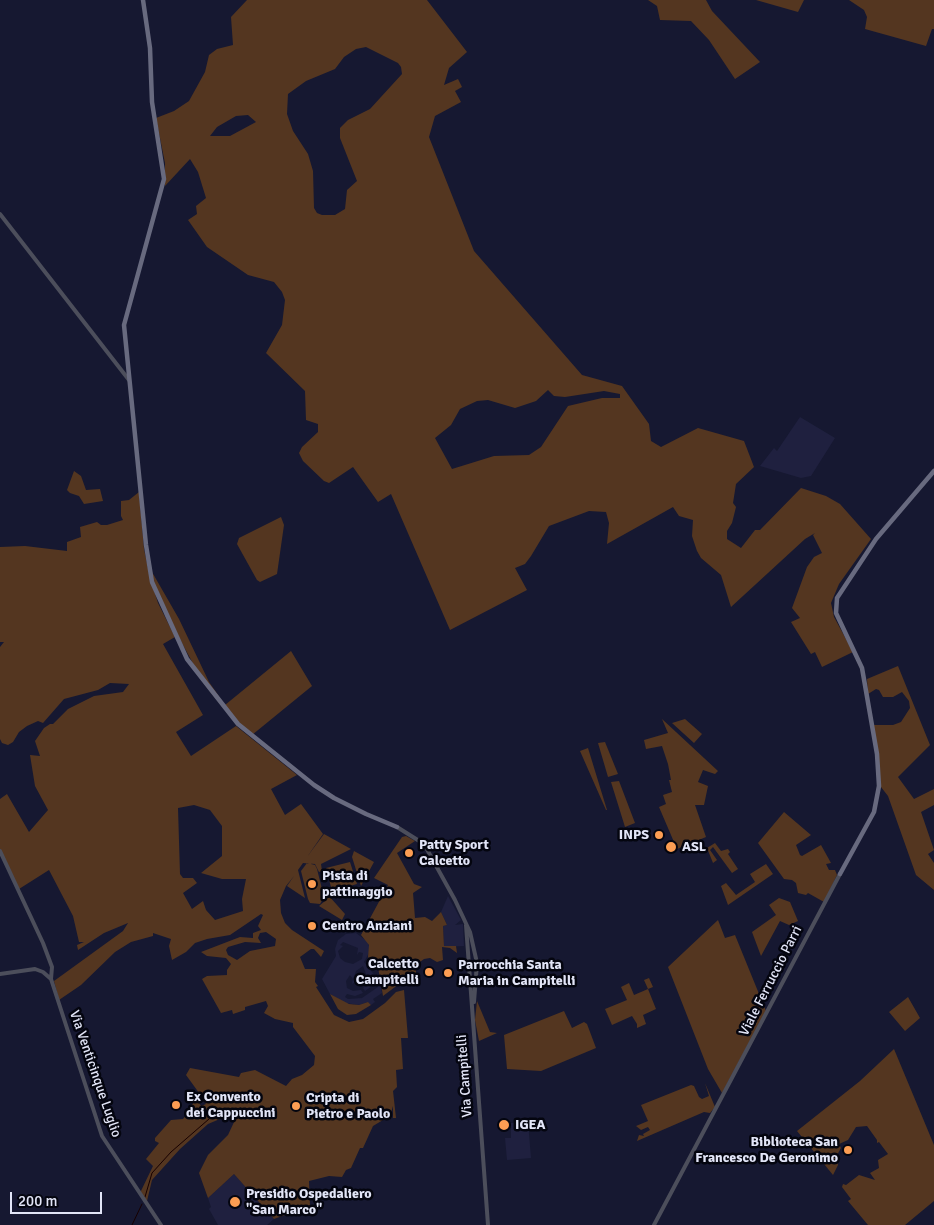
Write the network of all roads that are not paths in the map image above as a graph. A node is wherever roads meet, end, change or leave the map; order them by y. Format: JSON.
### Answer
{"nodes":[{"id":1,"x":143,"y":0,"type":"edge"},
{"id":2,"x":0,"y":214,"type":"edge"},
{"id":3,"x":129,"y":380,"type":"junction"},
{"id":4,"x":934,"y":471,"type":"edge"},
{"id":5,"x":397,"y":826,"type":"joint"},
{"id":6,"x":0,"y":851,"type":"edge"},
{"id":7,"x":840,"y":874,"type":"joint"},
{"id":8,"x":466,"y":925,"type":"junction"},
{"id":9,"x":0,"y":974,"type":"edge"},
{"id":10,"x":50,"y":978,"type":"junction"},
{"id":11,"x":473,"y":1008,"type":"junction"},
{"id":12,"x":161,"y":1225,"type":"edge"},
{"id":13,"x":488,"y":1225,"type":"edge"},
{"id":14,"x":654,"y":1225,"type":"edge"}],
"edges":[{"from":1,"to":3,"type":"main road"},
{"from":2,"to":3,"type":"street"},
{"from":3,"to":5,"type":"main road"},
{"from":4,"to":7,"type":"main road"},
{"from":5,"to":8,"type":"street"},
{"from":6,"to":10,"type":"street","name":"Via Venticinque Luglio"},
{"from":7,"to":14,"type":"street","name":"Viale Ferruccio Parri"},
{"from":8,"to":11,"type":"street","name":"Via Campitelli"},
{"from":8,"to":11,"type":"street"},
{"from":9,"to":10,"type":"street"},
{"from":10,"to":12,"type":"street","name":"Via Venticinque Luglio"},
{"from":11,"to":13,"type":"street","name":"Via Campitelli"}]}
